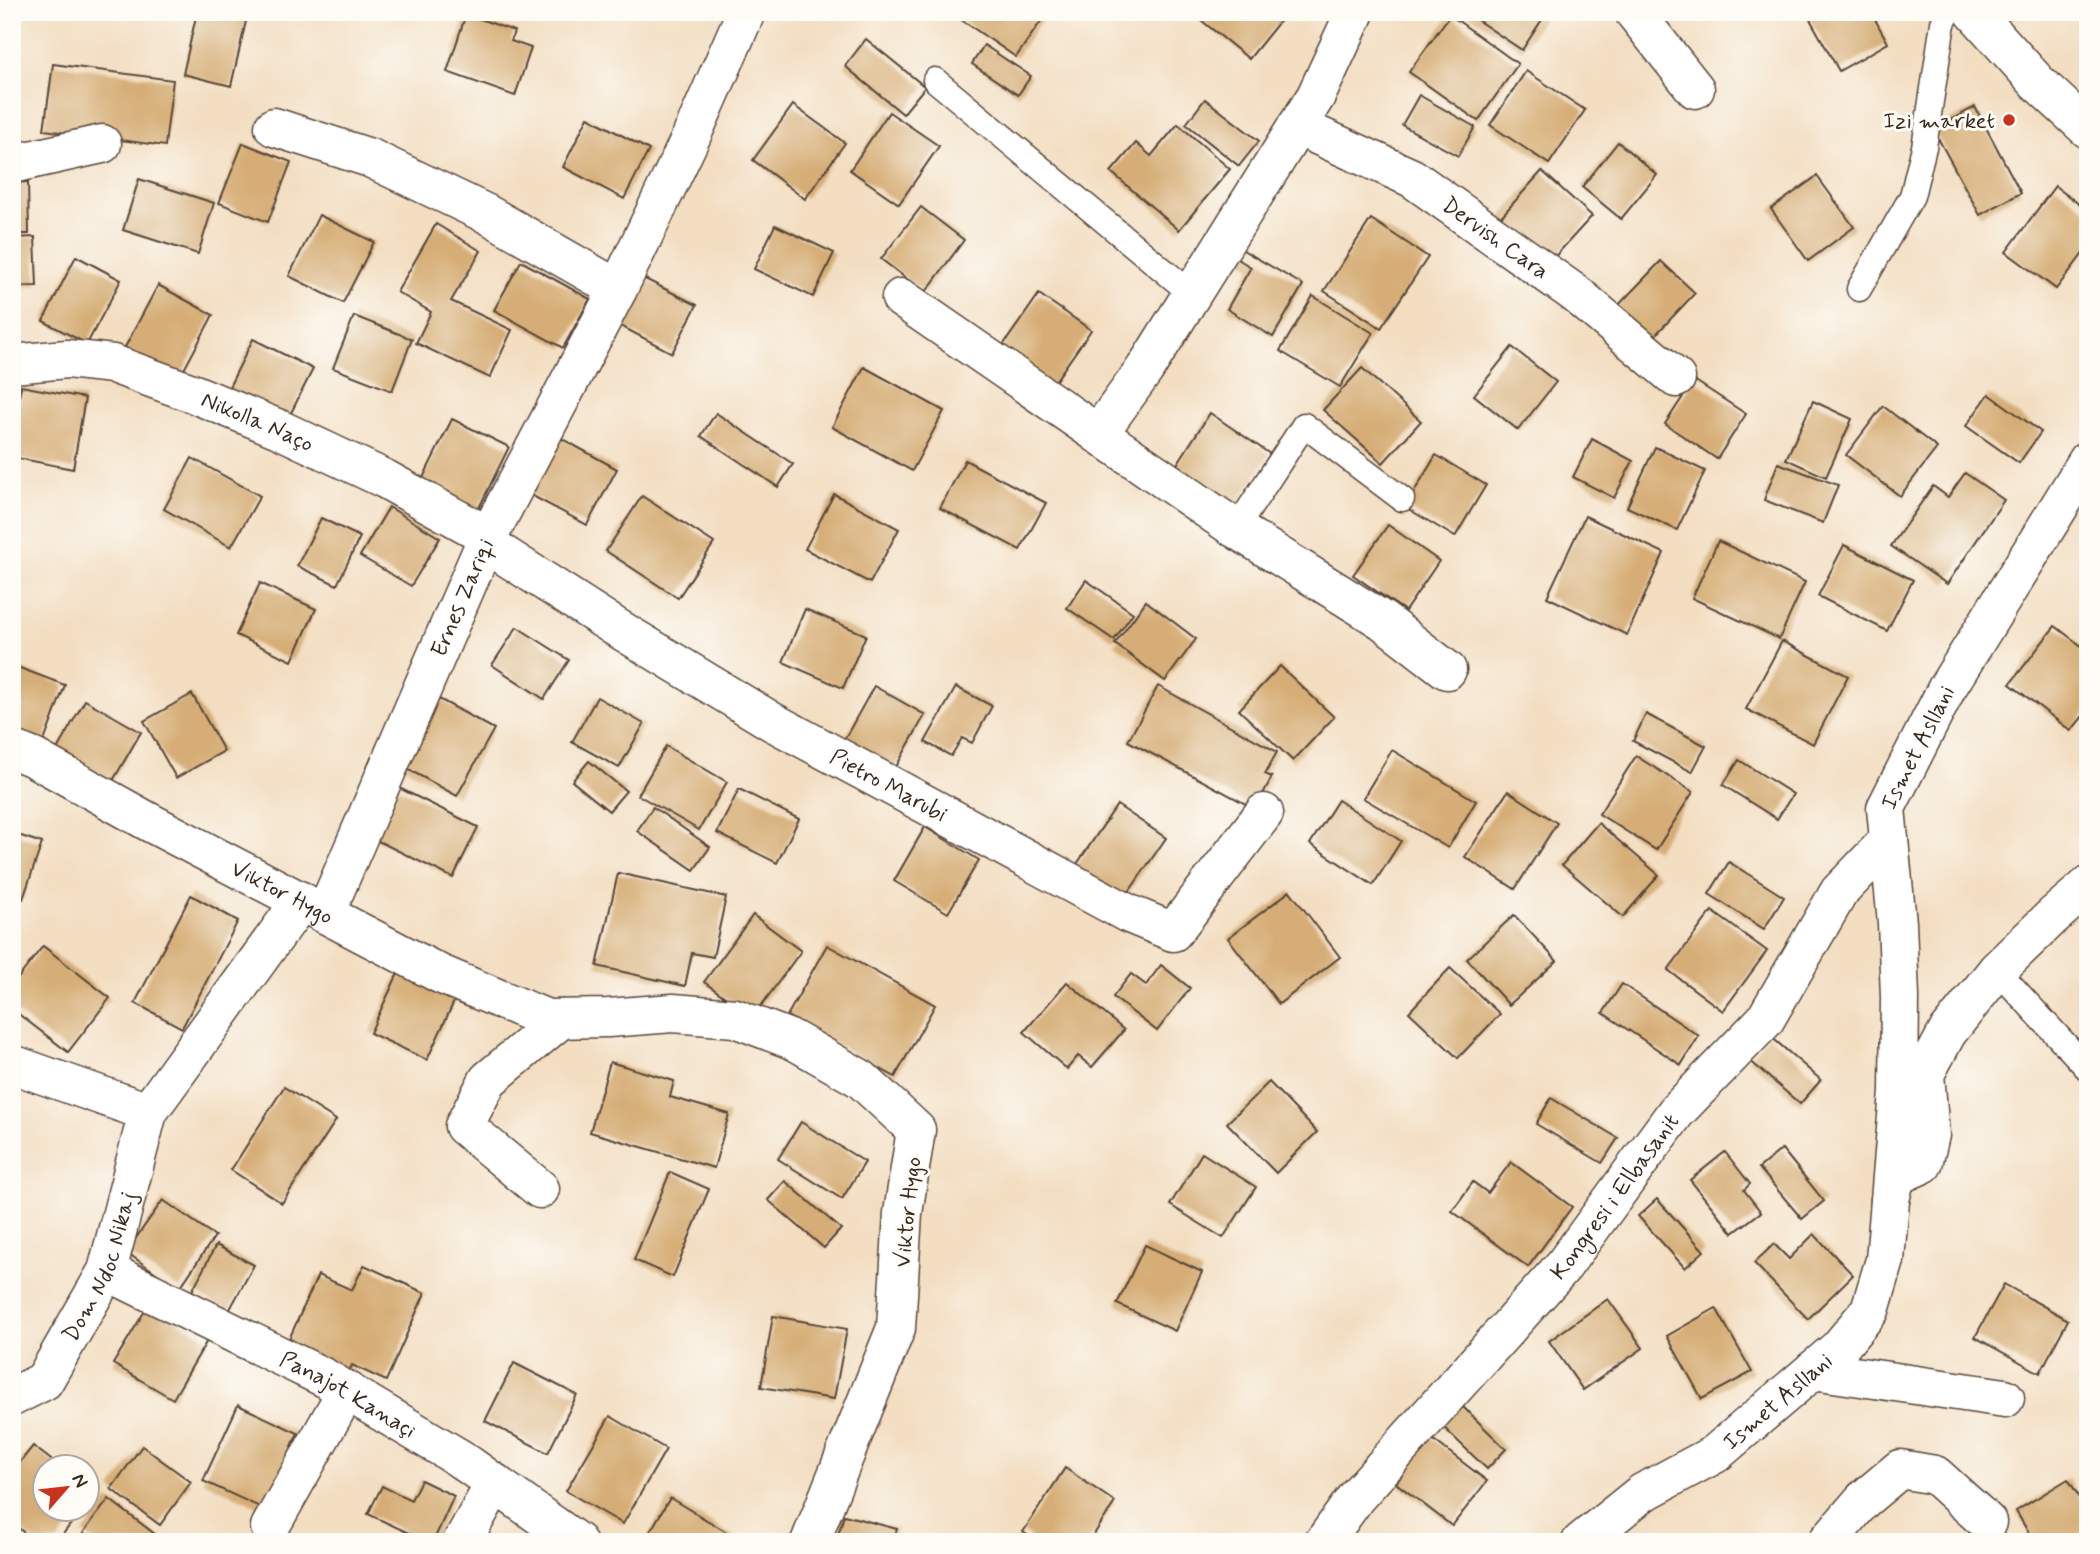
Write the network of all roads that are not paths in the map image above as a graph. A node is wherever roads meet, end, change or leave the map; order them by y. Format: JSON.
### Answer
{"nodes":[{"id":1,"x":746,"y":12,"type":"edge"},
{"id":2,"x":1355,"y":12,"type":"edge"},
{"id":3,"x":1634,"y":12,"type":"edge"},
{"id":4,"x":1949,"y":12,"type":"edge"},
{"id":5,"x":1974,"y":12,"type":"edge"},
{"id":6,"x":935,"y":80,"type":"dead end"},
{"id":7,"x":1695,"y":89,"type":"dead end"},
{"id":8,"x":1297,"y":126,"type":"junction"},
{"id":9,"x":274,"y":127,"type":"dead end"},
{"id":10,"x":2088,"y":129,"type":"edge"},
{"id":11,"x":102,"y":144,"type":"dead end"},
{"id":12,"x":12,"y":164,"type":"edge"},
{"id":13,"x":618,"y":289,"type":"junction"},
{"id":14,"x":1859,"y":289,"type":"dead end"},
{"id":15,"x":1192,"y":294,"type":"junction"},
{"id":16,"x":901,"y":298,"type":"dead end"},
{"id":17,"x":12,"y":365,"type":"edge"},
{"id":18,"x":1676,"y":378,"type":"dead end"},
{"id":19,"x":1098,"y":434,"type":"junction"},
{"id":20,"x":2088,"y":460,"type":"edge"},
{"id":21,"x":1402,"y":499,"type":"dead end"},
{"id":22,"x":1236,"y":529,"type":"junction"},
{"id":23,"x":486,"y":539,"type":"junction"},
{"id":24,"x":1447,"y":670,"type":"dead end"},
{"id":25,"x":12,"y":750,"type":"edge"},
{"id":26,"x":1264,"y":813,"type":"dead end"},
{"id":27,"x":1889,"y":840,"type":"junction"},
{"id":28,"x":2088,"y":886,"type":"edge"},
{"id":29,"x":313,"y":908,"type":"junction"},
{"id":30,"x":1997,"y":970,"type":"junction"},
{"id":31,"x":561,"y":1019,"type":"junction"},
{"id":32,"x":12,"y":1064,"type":"edge"},
{"id":33,"x":2088,"y":1069,"type":"edge"},
{"id":34,"x":148,"y":1112,"type":"junction"},
{"id":35,"x":540,"y":1189,"type":"dead end"},
{"id":36,"x":1890,"y":1200,"type":"junction"},
{"id":37,"x":107,"y":1271,"type":"junction"},
{"id":38,"x":1814,"y":1370,"type":"junction"},
{"id":39,"x":346,"y":1391,"type":"junction"},
{"id":40,"x":12,"y":1397,"type":"edge"},
{"id":41,"x":2005,"y":1398,"type":"dead end"},
{"id":42,"x":495,"y":1483,"type":"junction"},
{"id":43,"x":1987,"y":1522,"type":"dead end"},
{"id":44,"x":270,"y":1527,"type":"dead end"},
{"id":45,"x":462,"y":1542,"type":"edge"},
{"id":46,"x":577,"y":1542,"type":"edge"},
{"id":47,"x":810,"y":1542,"type":"edge"},
{"id":48,"x":1324,"y":1542,"type":"edge"},
{"id":49,"x":1581,"y":1542,"type":"edge"},
{"id":50,"x":1827,"y":1542,"type":"edge"}],
"edges":[{"from":1,"to":13,"type":"street","name":"Ernes Zariqi"},
{"from":2,"to":8,"type":"street"},
{"from":3,"to":7,"type":"street"},
{"from":4,"to":14,"type":"lane"},
{"from":5,"to":10,"type":"street"},
{"from":6,"to":15,"type":"lane"},
{"from":8,"to":15,"type":"street"},
{"from":8,"to":18,"type":"street","name":"Dervish Cara"},
{"from":9,"to":13,"type":"street"},
{"from":11,"to":12,"type":"street"},
{"from":13,"to":23,"type":"street","name":"Ernes Zariqi"},
{"from":15,"to":19,"type":"street"},
{"from":16,"to":19,"type":"street"},
{"from":17,"to":23,"type":"street","name":"Nikolla Naço"},
{"from":19,"to":22,"type":"street"},
{"from":20,"to":27,"type":"street","name":"Ismet Asllani"},
{"from":21,"to":22,"type":"lane"},
{"from":22,"to":24,"type":"street"},
{"from":23,"to":26,"type":"street","name":"Pietro Marubi"},
{"from":23,"to":29,"type":"street","name":"Ernes Zariqi"},
{"from":25,"to":29,"type":"street","name":"Viktor Hygo"},
{"from":27,"to":36,"type":"street","name":"Ismet Asllani"},
{"from":27,"to":48,"type":"street","name":"Kongresi i Elbasanit"},
{"from":28,"to":30,"type":"street","name":"Ismet Asllani"},
{"from":29,"to":31,"type":"street","name":"Viktor Hygo"},
{"from":29,"to":34,"type":"street","name":"Dom Ndoc Nikaj"},
{"from":30,"to":33,"type":"lane"},
{"from":30,"to":36,"type":"street","name":"Ismet Asllani"},
{"from":31,"to":35,"type":"street"},
{"from":31,"to":47,"type":"street","name":"Viktor Hygo"},
{"from":32,"to":34,"type":"street"},
{"from":34,"to":37,"type":"street","name":"Dom Ndoc Nikaj"},
{"from":36,"to":38,"type":"street","name":"Ismet Asllani"},
{"from":37,"to":39,"type":"street","name":"Panajot Kanaçi"},
{"from":37,"to":40,"type":"street","name":"Dom Ndoc Nikaj"},
{"from":38,"to":41,"type":"street"},
{"from":38,"to":49,"type":"street","name":"Ismet Asllani"},
{"from":39,"to":42,"type":"street","name":"Panajot Kanaçi"},
{"from":39,"to":44,"type":"street"},
{"from":42,"to":45,"type":"street"},
{"from":42,"to":46,"type":"street","name":"Panajot Kanaçi"},
{"from":43,"to":50,"type":"street"}]}
